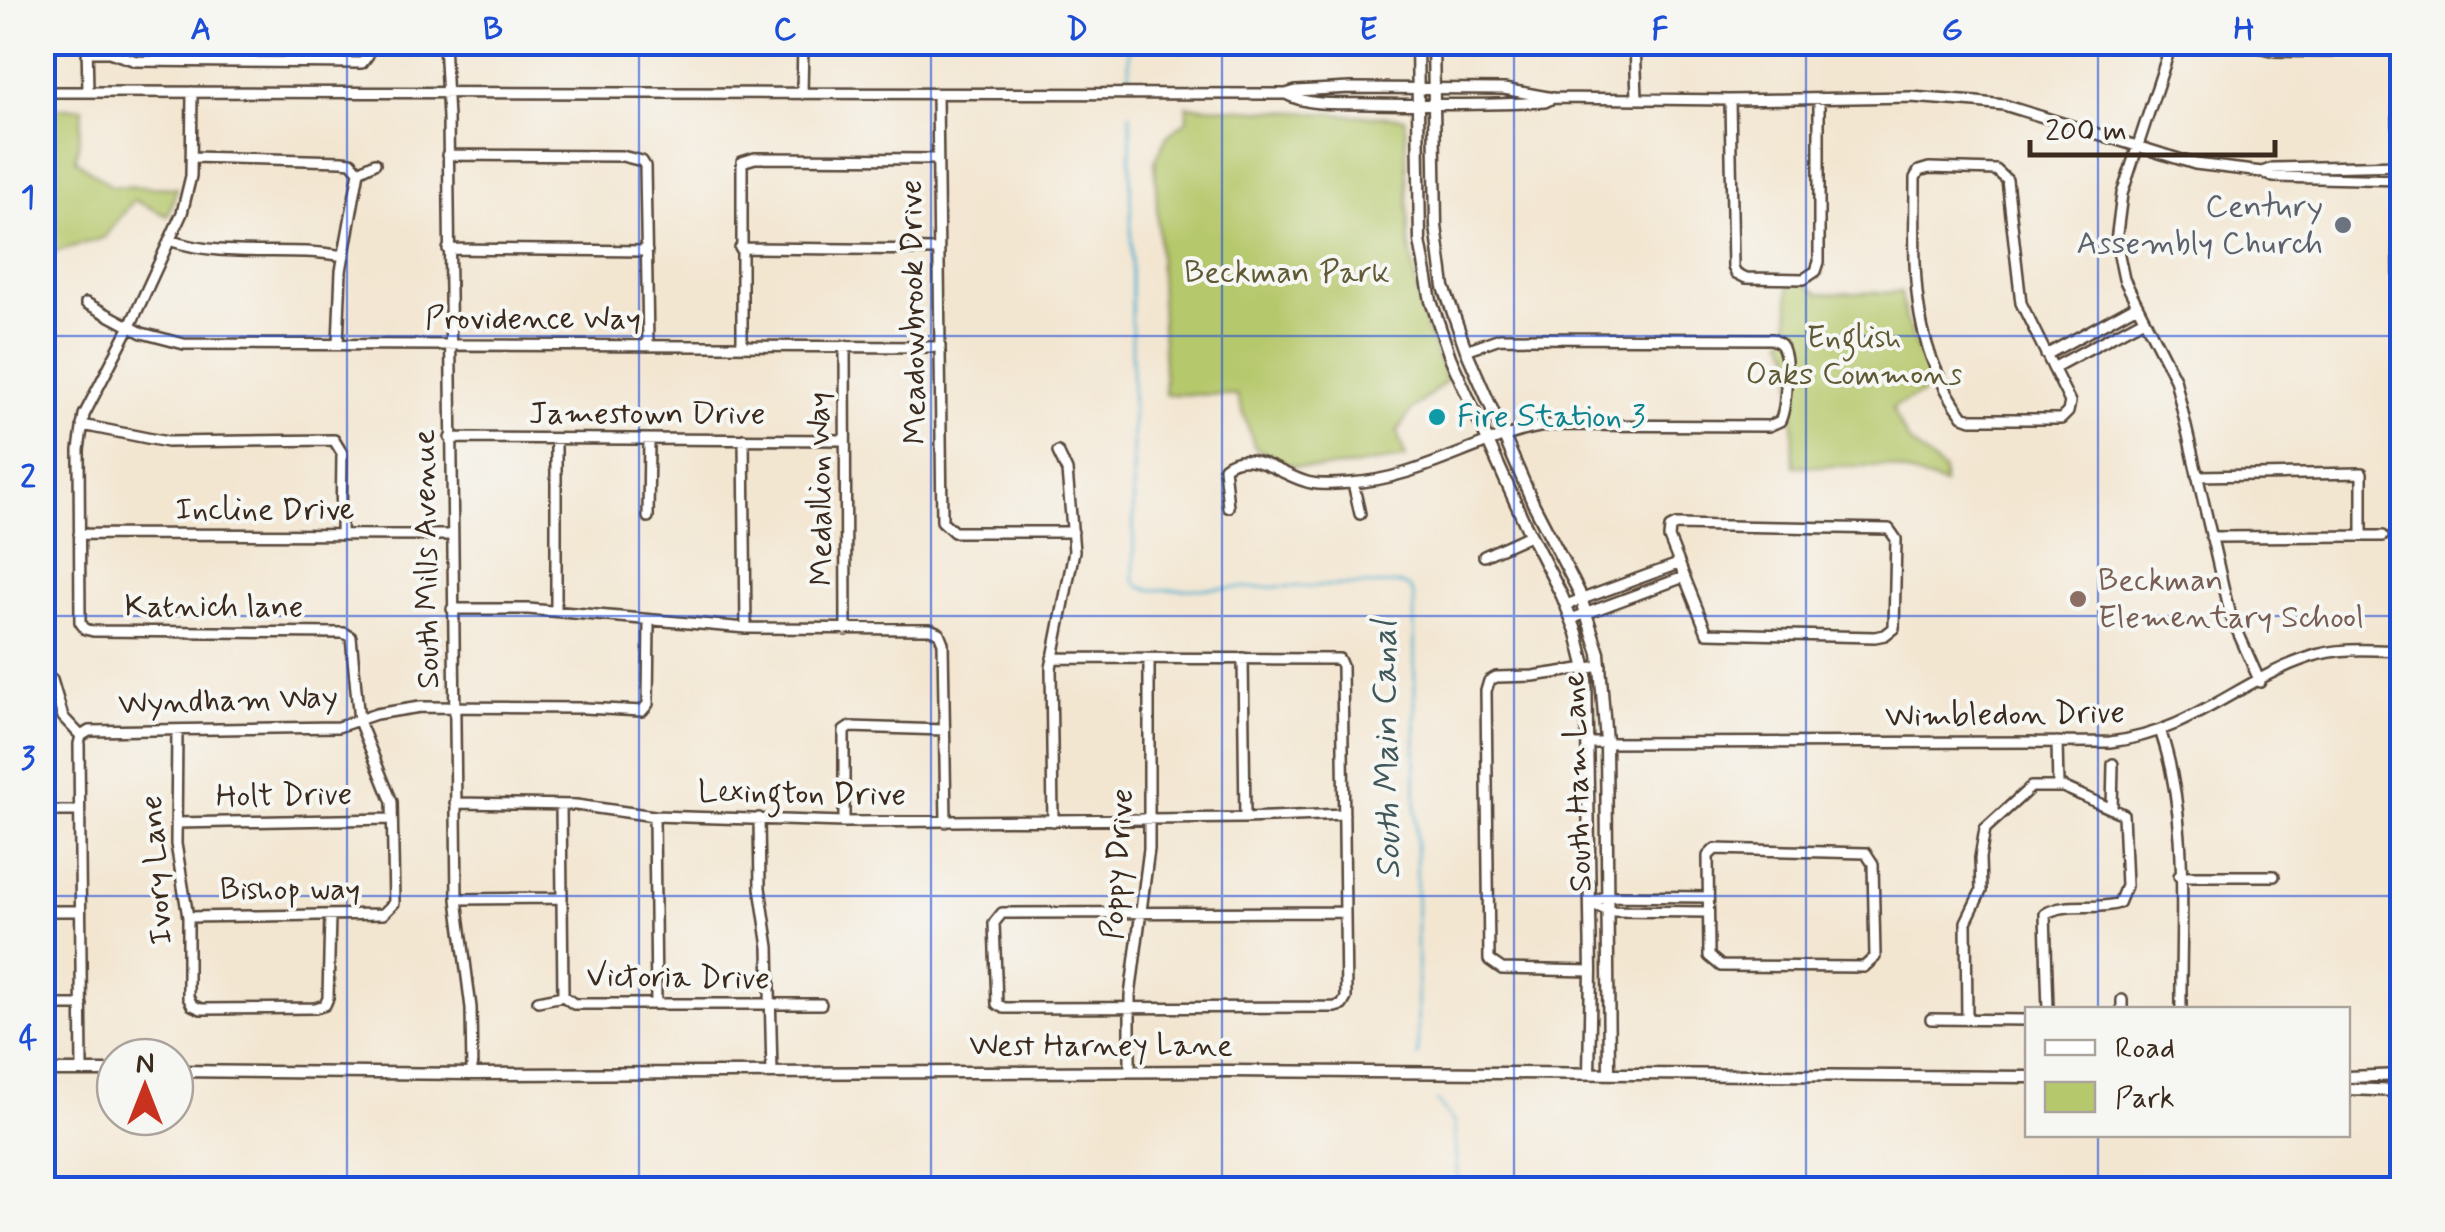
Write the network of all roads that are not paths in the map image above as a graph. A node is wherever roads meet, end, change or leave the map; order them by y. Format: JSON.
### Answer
{"nodes":[{"id":1,"x":368,"y":42,"type":"edge"},
{"id":2,"x":444,"y":42,"type":"edge"},
{"id":3,"x":803,"y":42,"type":"edge"},
{"id":4,"x":1417,"y":42,"type":"edge"},
{"id":5,"x":1434,"y":42,"type":"edge"},
{"id":6,"x":1636,"y":42,"type":"edge"},
{"id":7,"x":2172,"y":42,"type":"edge"},
{"id":8,"x":2236,"y":42,"type":"edge"},
{"id":9,"x":2341,"y":42,"type":"edge"},
{"id":10,"x":2398,"y":42,"type":"edge"},
{"id":11,"x":87,"y":47,"type":"edge"},
{"id":12,"x":1418,"y":88,"type":"junction"},
{"id":13,"x":1434,"y":89,"type":"junction"},
{"id":14,"x":42,"y":92,"type":"edge"},
{"id":15,"x":88,"y":92,"type":"junction"},
{"id":16,"x":192,"y":92,"type":"junction"},
{"id":17,"x":445,"y":92,"type":"junction"},
{"id":18,"x":802,"y":94,"type":"junction"},
{"id":19,"x":936,"y":94,"type":"junction"},
{"id":20,"x":1286,"y":94,"type":"junction"},
{"id":21,"x":1553,"y":98,"type":"junction"},
{"id":22,"x":1636,"y":98,"type":"junction"},
{"id":23,"x":1819,"y":99,"type":"junction"},
{"id":24,"x":1730,"y":100,"type":"junction"},
{"id":25,"x":1419,"y":104,"type":"junction"},
{"id":26,"x":1435,"y":105,"type":"junction"},
{"id":27,"x":2137,"y":148,"type":"junction"},
{"id":28,"x":447,"y":155,"type":"junction"},
{"id":29,"x":192,"y":157,"type":"junction"},
{"id":30,"x":937,"y":159,"type":"junction"},
{"id":31,"x":375,"y":163,"type":"dead end"},
{"id":32,"x":2400,"y":166,"type":"edge"},
{"id":33,"x":359,"y":170,"type":"junction"},
{"id":34,"x":2262,"y":172,"type":"junction"},
{"id":35,"x":2400,"y":180,"type":"edge"},
{"id":36,"x":169,"y":240,"type":"junction"},
{"id":37,"x":740,"y":248,"type":"junction"},
{"id":38,"x":448,"y":249,"type":"junction"},
{"id":39,"x":938,"y":250,"type":"junction"},
{"id":40,"x":647,"y":251,"type":"junction"},
{"id":41,"x":344,"y":256,"type":"junction"},
{"id":42,"x":86,"y":304,"type":"dead end"},
{"id":43,"x":2136,"y":306,"type":"junction"},
{"id":44,"x":2144,"y":319,"type":"junction"},
{"id":45,"x":130,"y":326,"type":"junction"},
{"id":46,"x":338,"y":344,"type":"junction"},
{"id":47,"x":448,"y":344,"type":"junction"},
{"id":48,"x":648,"y":344,"type":"junction"},
{"id":49,"x":742,"y":345,"type":"junction"},
{"id":50,"x":845,"y":346,"type":"junction"},
{"id":51,"x":940,"y":347,"type":"junction"},
{"id":52,"x":1466,"y":350,"type":"junction"},
{"id":53,"x":2046,"y":355,"type":"junction"},
{"id":54,"x":2054,"y":368,"type":"junction"},
{"id":55,"x":82,"y":425,"type":"junction"},
{"id":56,"x":1505,"y":436,"type":"junction"},
{"id":57,"x":450,"y":438,"type":"junction"},
{"id":58,"x":744,"y":439,"type":"junction"},
{"id":59,"x":556,"y":440,"type":"junction"},
{"id":60,"x":649,"y":440,"type":"junction"},
{"id":61,"x":844,"y":440,"type":"junction"},
{"id":62,"x":1489,"y":442,"type":"junction"},
{"id":63,"x":1058,"y":452,"type":"dead end"},
{"id":64,"x":2197,"y":476,"type":"junction"},
{"id":65,"x":1353,"y":483,"type":"junction"},
{"id":66,"x":1228,"y":507,"type":"dead end"},
{"id":67,"x":1360,"y":514,"type":"dead end"},
{"id":68,"x":648,"y":517,"type":"dead end"},
{"id":69,"x":1660,"y":522,"type":"dead end"},
{"id":70,"x":1670,"y":528,"type":"junction"},
{"id":71,"x":1073,"y":532,"type":"junction"},
{"id":72,"x":80,"y":534,"type":"junction"},
{"id":73,"x":450,"y":535,"type":"junction"},
{"id":74,"x":1530,"y":535,"type":"junction"},
{"id":75,"x":341,"y":536,"type":"junction"},
{"id":76,"x":2362,"y":536,"type":"junction"},
{"id":77,"x":2383,"y":536,"type":"dead end"},
{"id":78,"x":2211,"y":537,"type":"junction"},
{"id":79,"x":1484,"y":556,"type":"dead end"},
{"id":80,"x":1678,"y":564,"type":"junction"},
{"id":81,"x":1684,"y":577,"type":"junction"},
{"id":82,"x":1582,"y":599,"type":"junction"},
{"id":83,"x":1566,"y":605,"type":"junction"},
{"id":84,"x":452,"y":609,"type":"junction"},
{"id":85,"x":556,"y":611,"type":"junction"},
{"id":86,"x":1587,"y":613,"type":"junction"},
{"id":87,"x":1571,"y":619,"type":"junction"},
{"id":88,"x":649,"y":621,"type":"junction"},
{"id":89,"x":746,"y":628,"type":"junction"},
{"id":90,"x":846,"y":630,"type":"junction"},
{"id":91,"x":2402,"y":651,"type":"edge"},
{"id":92,"x":1052,"y":658,"type":"junction"},
{"id":93,"x":1244,"y":658,"type":"junction"},
{"id":94,"x":1149,"y":660,"type":"junction"},
{"id":95,"x":1602,"y":666,"type":"junction"},
{"id":96,"x":2402,"y":666,"type":"edge"},
{"id":97,"x":1586,"y":669,"type":"junction"},
{"id":98,"x":52,"y":680,"type":"dead end"},
{"id":99,"x":2260,"y":682,"type":"junction"},
{"id":100,"x":454,"y":708,"type":"junction"},
{"id":101,"x":360,"y":721,"type":"junction"},
{"id":102,"x":177,"y":730,"type":"junction"},
{"id":103,"x":944,"y":730,"type":"junction"},
{"id":104,"x":2161,"y":733,"type":"junction"},
{"id":105,"x":81,"y":736,"type":"junction"},
{"id":106,"x":1606,"y":742,"type":"junction"},
{"id":107,"x":2057,"y":742,"type":"junction"},
{"id":108,"x":1589,"y":743,"type":"junction"},
{"id":109,"x":2113,"y":764,"type":"dead end"},
{"id":110,"x":2058,"y":787,"type":"junction"},
{"id":111,"x":455,"y":803,"type":"junction"},
{"id":112,"x":561,"y":805,"type":"junction"},
{"id":113,"x":2112,"y":808,"type":"junction"},
{"id":114,"x":42,"y":811,"type":"edge"},
{"id":115,"x":79,"y":811,"type":"junction"},
{"id":116,"x":1344,"y":814,"type":"junction"},
{"id":117,"x":654,"y":816,"type":"junction"},
{"id":118,"x":759,"y":818,"type":"junction"},
{"id":119,"x":1245,"y":818,"type":"junction"},
{"id":120,"x":392,"y":819,"type":"junction"},
{"id":121,"x":1149,"y":819,"type":"junction"},
{"id":122,"x":1053,"y":821,"type":"junction"},
{"id":123,"x":176,"y":822,"type":"junction"},
{"id":124,"x":844,"y":822,"type":"junction"},
{"id":125,"x":946,"y":822,"type":"junction"},
{"id":126,"x":2179,"y":876,"type":"junction"},
{"id":127,"x":2274,"y":876,"type":"dead end"},
{"id":128,"x":1607,"y":896,"type":"junction"},
{"id":129,"x":561,"y":898,"type":"junction"},
{"id":130,"x":1708,"y":898,"type":"junction"},
{"id":131,"x":457,"y":899,"type":"junction"},
{"id":132,"x":1590,"y":903,"type":"junction"},
{"id":133,"x":42,"y":911,"type":"edge"},
{"id":134,"x":80,"y":911,"type":"junction"},
{"id":135,"x":1608,"y":911,"type":"junction"},
{"id":136,"x":1345,"y":912,"type":"junction"},
{"id":137,"x":1708,"y":912,"type":"junction"},
{"id":138,"x":330,"y":915,"type":"junction"},
{"id":139,"x":1143,"y":915,"type":"junction"},
{"id":140,"x":188,"y":917,"type":"junction"},
{"id":141,"x":1591,"y":971,"type":"junction"},
{"id":142,"x":563,"y":996,"type":"junction"},
{"id":143,"x":538,"y":1001,"type":"dead end"},
{"id":144,"x":656,"y":1004,"type":"junction"},
{"id":145,"x":770,"y":1004,"type":"junction"},
{"id":146,"x":821,"y":1004,"type":"dead end"},
{"id":147,"x":42,"y":1005,"type":"edge"},
{"id":148,"x":82,"y":1005,"type":"junction"},
{"id":149,"x":2048,"y":1007,"type":"edge"},
{"id":150,"x":2181,"y":1007,"type":"edge"},
{"id":151,"x":1130,"y":1008,"type":"junction"},
{"id":152,"x":1967,"y":1019,"type":"junction"},
{"id":153,"x":1931,"y":1020,"type":"dead end"},
{"id":154,"x":2025,"y":1020,"type":"edge"},
{"id":155,"x":42,"y":1071,"type":"edge"},
{"id":156,"x":82,"y":1071,"type":"junction"},
{"id":157,"x":95,"y":1071,"type":"edge"},
{"id":158,"x":195,"y":1071,"type":"edge"},
{"id":159,"x":1130,"y":1071,"type":"junction"},
{"id":160,"x":772,"y":1073,"type":"junction"},
{"id":161,"x":1589,"y":1073,"type":"junction"},
{"id":162,"x":472,"y":1074,"type":"junction"},
{"id":163,"x":1609,"y":1074,"type":"junction"},
{"id":164,"x":2402,"y":1075,"type":"edge"},
{"id":165,"x":2350,"y":1076,"type":"edge"},
{"id":166,"x":2025,"y":1077,"type":"edge"},
{"id":167,"x":2350,"y":1089,"type":"edge"},
{"id":168,"x":2402,"y":1091,"type":"edge"}],
"edges":[{"from":1,"to":11,"type":"street"},
{"from":2,"to":17,"type":"street","name":"South Mills Avenue"},
{"from":3,"to":18,"type":"street"},
{"from":4,"to":12,"type":"main road","name":"South Ham Lane"},
{"from":5,"to":13,"type":"main road","name":"South Ham Lane"},
{"from":6,"to":22,"type":"street"},
{"from":7,"to":27,"type":"street"},
{"from":8,"to":9,"type":"street"},
{"from":10,"to":32,"type":"main road"},
{"from":11,"to":15,"type":"street"},
{"from":12,"to":13,"type":"street"},
{"from":12,"to":20,"type":"street"},
{"from":12,"to":25,"type":"main road","name":"South Ham Lane"},
{"from":13,"to":21,"type":"street"},
{"from":13,"to":26,"type":"main road","name":"South Ham Lane"},
{"from":14,"to":15,"type":"street"},
{"from":15,"to":16,"type":"street"},
{"from":16,"to":17,"type":"street"},
{"from":16,"to":29,"type":"street"},
{"from":17,"to":18,"type":"street"},
{"from":17,"to":28,"type":"street","name":"South Mills Avenue"},
{"from":18,"to":19,"type":"street"},
{"from":19,"to":20,"type":"street"},
{"from":19,"to":30,"type":"street","name":"Meadowbrook Drive"},
{"from":20,"to":25,"type":"street"},
{"from":21,"to":22,"type":"street"},
{"from":21,"to":26,"type":"street"},
{"from":22,"to":24,"type":"street"},
{"from":23,"to":24,"type":"street"},
{"from":23,"to":24,"type":"street"},
{"from":23,"to":27,"type":"street"},
{"from":25,"to":26,"type":"street"},
{"from":25,"to":62,"type":"main road","name":"South Ham Lane"},
{"from":26,"to":52,"type":"main road","name":"South Ham Lane"},
{"from":27,"to":34,"type":"street"},
{"from":27,"to":43,"type":"street"},
{"from":28,"to":38,"type":"street","name":"South Mills Avenue"},
{"from":28,"to":40,"type":"street"},
{"from":29,"to":33,"type":"street"},
{"from":29,"to":36,"type":"street"},
{"from":30,"to":37,"type":"street"},
{"from":30,"to":39,"type":"street","name":"Meadowbrook Drive"},
{"from":31,"to":33,"type":"street"},
{"from":32,"to":34,"type":"street"},
{"from":32,"to":35,"type":"main road"},
{"from":33,"to":41,"type":"street"},
{"from":34,"to":35,"type":"street"},
{"from":35,"to":91,"type":"main road"},
{"from":36,"to":41,"type":"street"},
{"from":36,"to":45,"type":"street"},
{"from":37,"to":39,"type":"street"},
{"from":37,"to":49,"type":"street"},
{"from":38,"to":40,"type":"street"},
{"from":38,"to":47,"type":"street","name":"South Mills Avenue"},
{"from":39,"to":51,"type":"street","name":"Meadowbrook Drive"},
{"from":40,"to":48,"type":"street"},
{"from":41,"to":46,"type":"street"},
{"from":42,"to":45,"type":"street","name":"Providence Way"},
{"from":43,"to":44,"type":"street"},
{"from":43,"to":53,"type":"street"},
{"from":44,"to":54,"type":"street"},
{"from":44,"to":64,"type":"street"},
{"from":45,"to":46,"type":"street","name":"Providence Way"},
{"from":45,"to":55,"type":"street"},
{"from":46,"to":47,"type":"street","name":"Providence Way"},
{"from":47,"to":48,"type":"street","name":"Providence Way"},
{"from":47,"to":57,"type":"street","name":"South Mills Avenue"},
{"from":48,"to":49,"type":"street","name":"Providence Way"},
{"from":49,"to":50,"type":"street","name":"Providence Way"},
{"from":50,"to":51,"type":"street","name":"Providence Way"},
{"from":50,"to":61,"type":"street","name":"Medallion Way"},
{"from":51,"to":71,"type":"street","name":"Meadowbrook Drive"},
{"from":52,"to":56,"type":"main road","name":"South Ham Lane"},
{"from":52,"to":56,"type":"street"},
{"from":53,"to":54,"type":"street"},
{"from":53,"to":54,"type":"street"},
{"from":55,"to":72,"type":"street"},
{"from":55,"to":75,"type":"street"},
{"from":56,"to":62,"type":"street"},
{"from":56,"to":82,"type":"main road","name":"South Ham Lane"},
{"from":57,"to":59,"type":"street","name":"Jamestown Drive"},
{"from":57,"to":73,"type":"street","name":"South Mills Avenue"},
{"from":58,"to":60,"type":"street","name":"Jamestown Drive"},
{"from":58,"to":61,"type":"street","name":"Jamestown Drive"},
{"from":58,"to":89,"type":"street"},
{"from":59,"to":60,"type":"street","name":"Jamestown Drive"},
{"from":59,"to":85,"type":"street"},
{"from":60,"to":68,"type":"street"},
{"from":61,"to":90,"type":"street","name":"Medallion Way"},
{"from":62,"to":65,"type":"street"},
{"from":62,"to":74,"type":"main road","name":"South Ham Lane"},
{"from":63,"to":71,"type":"street"},
{"from":64,"to":76,"type":"street"},
{"from":64,"to":78,"type":"street"},
{"from":65,"to":66,"type":"street"},
{"from":65,"to":67,"type":"street"},
{"from":69,"to":70,"type":"street"},
{"from":70,"to":80,"type":"street"},
{"from":70,"to":81,"type":"street"},
{"from":71,"to":92,"type":"street"},
{"from":72,"to":75,"type":"street","name":"Incline Drive"},
{"from":72,"to":101,"type":"street","name":"Katnich lane"},
{"from":73,"to":75,"type":"street","name":"Incline Drive"},
{"from":73,"to":84,"type":"street","name":"South Mills Avenue"},
{"from":74,"to":79,"type":"street"},
{"from":74,"to":83,"type":"main road","name":"South Ham Lane"},
{"from":76,"to":77,"type":"street"},
{"from":76,"to":78,"type":"street"},
{"from":78,"to":99,"type":"street"},
{"from":80,"to":81,"type":"street"},
{"from":80,"to":82,"type":"street"},
{"from":81,"to":86,"type":"street"},
{"from":82,"to":83,"type":"street"},
{"from":82,"to":86,"type":"main road","name":"South Ham Lane"},
{"from":83,"to":87,"type":"main road","name":"South Ham Lane"},
{"from":84,"to":85,"type":"street"},
{"from":84,"to":100,"type":"street","name":"South Mills Avenue"},
{"from":85,"to":88,"type":"street"},
{"from":86,"to":87,"type":"street"},
{"from":86,"to":95,"type":"main road","name":"South Ham Lane"},
{"from":87,"to":97,"type":"main road","name":"South Ham Lane"},
{"from":88,"to":89,"type":"street"},
{"from":88,"to":100,"type":"street","name":"Wyndham Way"},
{"from":89,"to":90,"type":"street"},
{"from":90,"to":103,"type":"street"},
{"from":91,"to":96,"type":"main road"},
{"from":91,"to":99,"type":"street","name":"Wimbledon Drive"},
{"from":92,"to":94,"type":"street"},
{"from":92,"to":122,"type":"street"},
{"from":93,"to":94,"type":"street"},
{"from":93,"to":116,"type":"street"},
{"from":93,"to":119,"type":"street"},
{"from":94,"to":121,"type":"street","name":"Poppy Drive"},
{"from":95,"to":97,"type":"street"},
{"from":95,"to":106,"type":"main road","name":"South Ham Lane"},
{"from":97,"to":108,"type":"main road","name":"South Ham Lane"},
{"from":97,"to":141,"type":"street"},
{"from":98,"to":105,"type":"street"},
{"from":99,"to":104,"type":"street","name":"Wimbledon Drive"},
{"from":100,"to":101,"type":"street","name":"Wyndham Way"},
{"from":100,"to":111,"type":"street","name":"South Mills Avenue"},
{"from":101,"to":102,"type":"street","name":"Wyndham Way"},
{"from":101,"to":120,"type":"street"},
{"from":102,"to":105,"type":"street","name":"Wyndham Way"},
{"from":102,"to":123,"type":"street","name":"Ivory Lane"},
{"from":103,"to":124,"type":"street"},
{"from":103,"to":125,"type":"street"},
{"from":104,"to":107,"type":"street","name":"Wimbledon Drive"},
{"from":104,"to":126,"type":"street"},
{"from":105,"to":115,"type":"street"},
{"from":106,"to":107,"type":"street","name":"Wimbledon Drive"},
{"from":106,"to":108,"type":"street","name":"Wimbledon Drive"},
{"from":106,"to":128,"type":"main road","name":"South Ham Lane"},
{"from":107,"to":110,"type":"street"},
{"from":108,"to":132,"type":"main road","name":"South Ham Lane"},
{"from":109,"to":113,"type":"street"},
{"from":110,"to":113,"type":"street"},
{"from":110,"to":152,"type":"street"},
{"from":111,"to":112,"type":"street","name":"Lexington Drive"},
{"from":111,"to":131,"type":"street","name":"South Mills Avenue"},
{"from":112,"to":117,"type":"street","name":"Lexington Drive"},
{"from":112,"to":129,"type":"street"},
{"from":113,"to":149,"type":"street"},
{"from":114,"to":115,"type":"street"},
{"from":115,"to":134,"type":"street"},
{"from":116,"to":119,"type":"street","name":"Lexington Drive"},
{"from":116,"to":136,"type":"street"},
{"from":117,"to":118,"type":"street","name":"Lexington Drive"},
{"from":117,"to":144,"type":"street"},
{"from":118,"to":124,"type":"street","name":"Lexington Drive"},
{"from":118,"to":145,"type":"street"},
{"from":119,"to":121,"type":"street","name":"Lexington Drive"},
{"from":120,"to":123,"type":"street","name":"Holt Drive"},
{"from":120,"to":138,"type":"street","name":"Bishop way"},
{"from":121,"to":122,"type":"street","name":"Lexington Drive"},
{"from":121,"to":139,"type":"street","name":"Poppy Drive"},
{"from":122,"to":125,"type":"street","name":"Lexington Drive"},
{"from":123,"to":140,"type":"street","name":"Ivory Lane"},
{"from":124,"to":125,"type":"street","name":"Lexington Drive"},
{"from":126,"to":127,"type":"street"},
{"from":126,"to":150,"type":"street"},
{"from":128,"to":130,"type":"street"},
{"from":128,"to":132,"type":"street"},
{"from":128,"to":135,"type":"main road","name":"South Ham Lane"},
{"from":129,"to":131,"type":"street"},
{"from":129,"to":142,"type":"street"},
{"from":130,"to":137,"type":"street"},
{"from":130,"to":137,"type":"street"},
{"from":131,"to":162,"type":"street","name":"South Mills Avenue"},
{"from":132,"to":135,"type":"street"},
{"from":132,"to":141,"type":"main road","name":"South Ham Lane"},
{"from":133,"to":134,"type":"street"},
{"from":134,"to":148,"type":"street"},
{"from":135,"to":137,"type":"street"},
{"from":135,"to":163,"type":"main road","name":"South Ham Lane"},
{"from":136,"to":139,"type":"street"},
{"from":136,"to":151,"type":"street"},
{"from":138,"to":140,"type":"street","name":"Bishop way"},
{"from":138,"to":140,"type":"street","name":"Ivory Lane"},
{"from":139,"to":151,"type":"street","name":"Poppy Drive"},
{"from":139,"to":151,"type":"street"},
{"from":141,"to":161,"type":"main road","name":"South Ham Lane"},
{"from":142,"to":143,"type":"street","name":"Victoria Drive"},
{"from":142,"to":144,"type":"street","name":"Victoria Drive"},
{"from":144,"to":145,"type":"street","name":"Victoria Drive"},
{"from":145,"to":146,"type":"street","name":"Victoria Drive"},
{"from":145,"to":160,"type":"street"},
{"from":147,"to":148,"type":"street"},
{"from":148,"to":156,"type":"street"},
{"from":151,"to":159,"type":"street","name":"Poppy Drive"},
{"from":152,"to":153,"type":"street"},
{"from":152,"to":154,"type":"street"},
{"from":155,"to":156,"type":"main road"},
{"from":156,"to":157,"type":"main road"},
{"from":158,"to":162,"type":"main road","name":"West Harney Lane"},
{"from":159,"to":160,"type":"main road","name":"West Harney Lane"},
{"from":159,"to":161,"type":"main road","name":"West Harney Lane"},
{"from":160,"to":162,"type":"main road","name":"West Harney Lane"},
{"from":161,"to":163,"type":"main road","name":"West Harney Lane"},
{"from":163,"to":166,"type":"main road","name":"West Harney Lane"},
{"from":164,"to":165,"type":"main road"},
{"from":167,"to":168,"type":"main road"}]}
